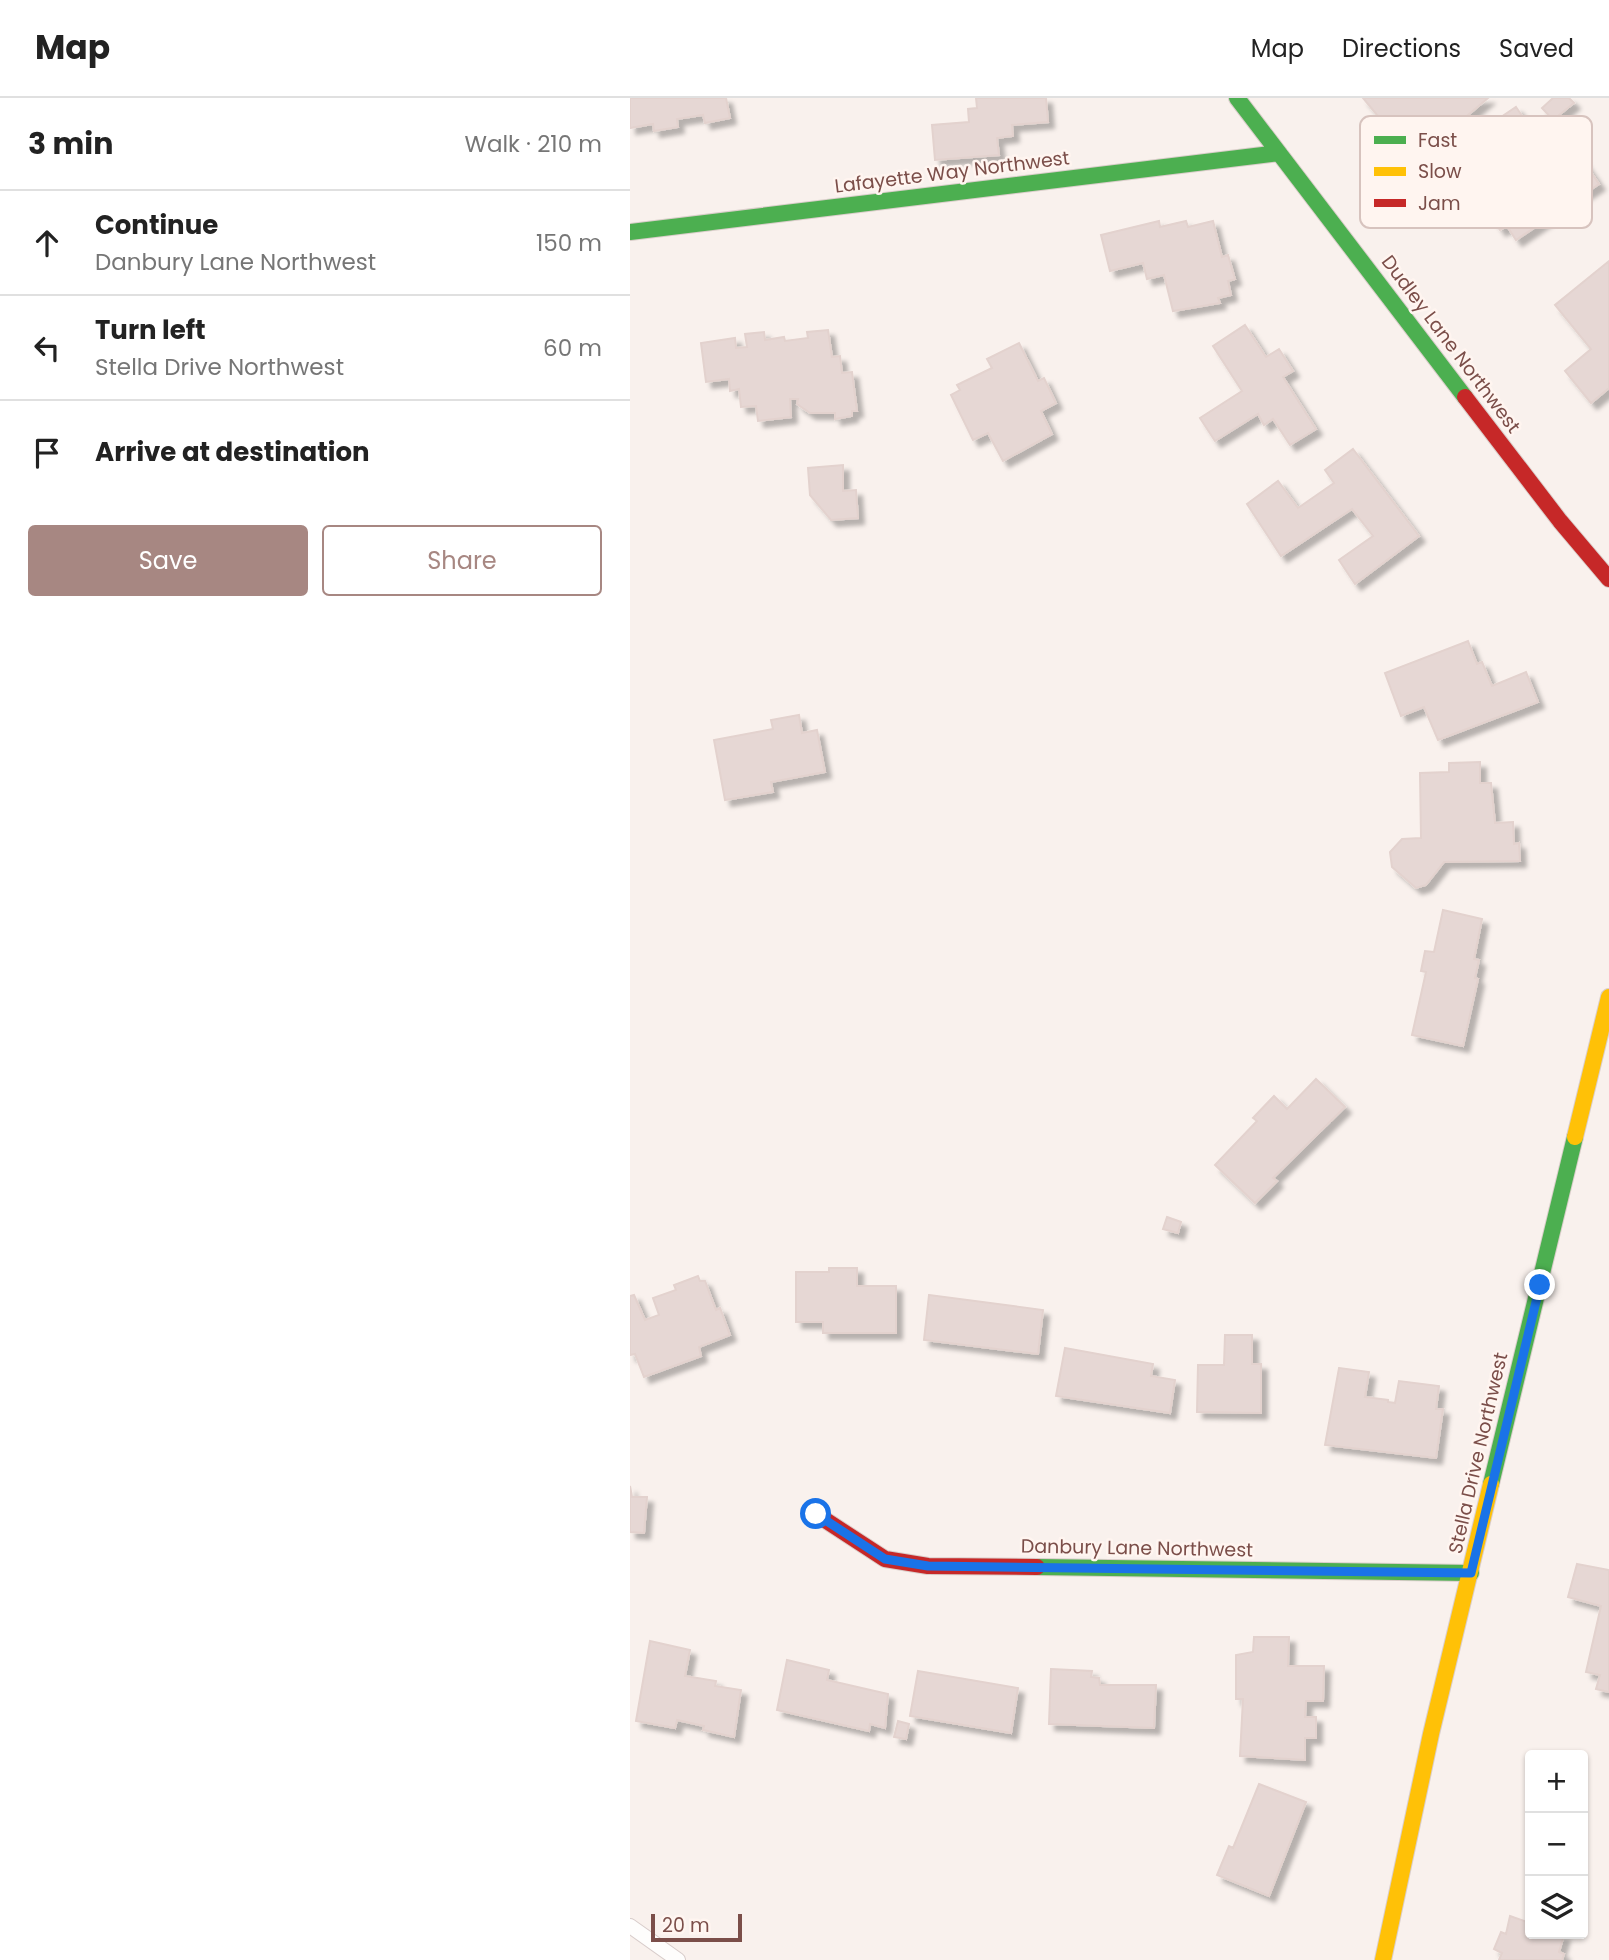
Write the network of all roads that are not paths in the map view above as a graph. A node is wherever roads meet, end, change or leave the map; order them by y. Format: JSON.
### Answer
{"nodes":[{"id":1,"x":1237,"y":98,"type":"edge"},
{"id":2,"x":1279,"y":153,"type":"junction"},
{"id":3,"x":630,"y":232,"type":"edge"},
{"id":4,"x":1609,"y":579,"type":"edge"},
{"id":5,"x":1609,"y":997,"type":"edge"},
{"id":6,"x":816,"y":1514,"type":"dead end"},
{"id":7,"x":1471,"y":1573,"type":"junction"},
{"id":8,"x":630,"y":1926,"type":"edge"},
{"id":9,"x":678,"y":1960,"type":"edge"},
{"id":10,"x":1383,"y":1960,"type":"edge"}],
"edges":[{"from":1,"to":2,"type":"street","name":"Dudley Lane Northwest"},
{"from":2,"to":3,"type":"street","name":"Lafayette Way Northwest"},
{"from":2,"to":4,"type":"street","name":"Dudley Lane Northwest"},
{"from":5,"to":7,"type":"street","name":"Stella Drive Northwest"},
{"from":6,"to":7,"type":"street","name":"Danbury Lane Northwest"},
{"from":7,"to":10,"type":"street","name":"Stella Drive Northwest"},
{"from":8,"to":9,"type":"lane"}]}
